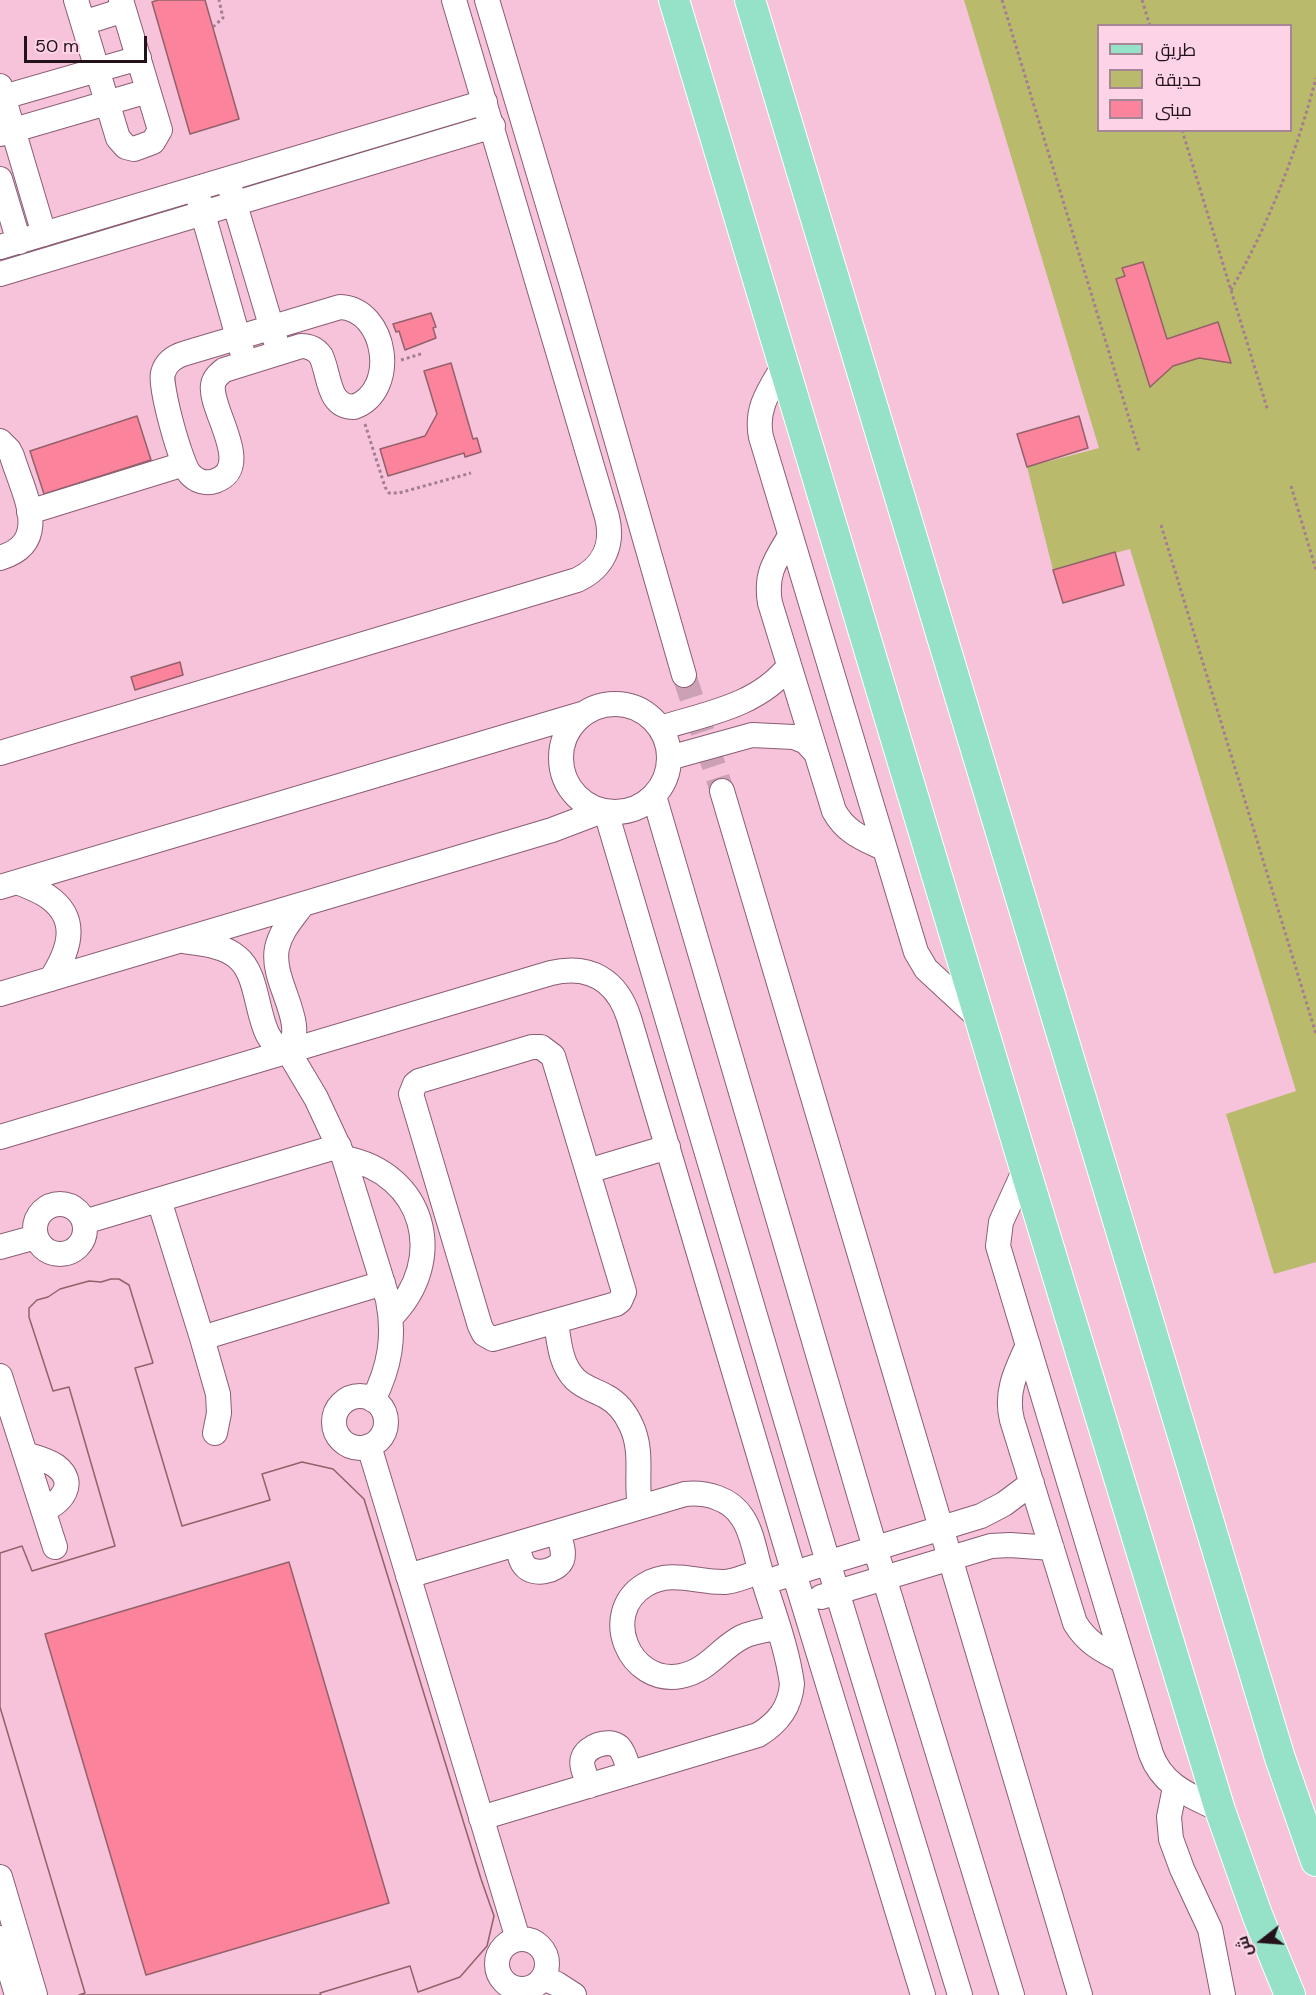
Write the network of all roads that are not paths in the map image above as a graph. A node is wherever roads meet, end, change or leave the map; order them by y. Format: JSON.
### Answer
{"nodes":[{"id":1,"x":454,"y":0,"type":"edge"},
{"id":2,"x":487,"y":0,"type":"edge"},
{"id":3,"x":674,"y":0,"type":"edge"},
{"id":4,"x":750,"y":0,"type":"edge"},
{"id":5,"x":123,"y":5,"type":"edge"},
{"id":6,"x":80,"y":11,"type":"edge"},
{"id":7,"x":139,"y":58,"type":"junction"},
{"id":8,"x":98,"y":70,"type":"junction"},
{"id":9,"x":44,"y":86,"type":"junction"},
{"id":10,"x":148,"y":91,"type":"junction"},
{"id":11,"x":1,"y":94,"type":"edge"},
{"id":12,"x":107,"y":102,"type":"junction"},
{"id":13,"x":485,"y":102,"type":"junction"},
{"id":14,"x":54,"y":118,"type":"junction"},
{"id":15,"x":493,"y":126,"type":"junction"},
{"id":16,"x":7,"y":132,"type":"edge"},
{"id":17,"x":295,"y":159,"type":"junction"},
{"id":18,"x":0,"y":179,"type":"edge"},
{"id":19,"x":227,"y":179,"type":"junction"},
{"id":20,"x":302,"y":183,"type":"junction"},
{"id":21,"x":196,"y":189,"type":"junction"},
{"id":22,"x":234,"y":204,"type":"junction"},
{"id":23,"x":203,"y":213,"type":"junction"},
{"id":24,"x":44,"y":234,"type":"junction"},
{"id":25,"x":9,"y":244,"type":"edge"},
{"id":26,"x":0,"y":274,"type":"edge"},
{"id":27,"x":271,"y":327,"type":"junction"},
{"id":28,"x":238,"y":337,"type":"junction"},
{"id":29,"x":279,"y":353,"type":"junction"},
{"id":30,"x":246,"y":363,"type":"junction"},
{"id":31,"x":784,"y":365,"type":"junction"},
{"id":32,"x":0,"y":441,"type":"edge"},
{"id":33,"x":184,"y":464,"type":"junction"},
{"id":34,"x":29,"y":512,"type":"junction"},
{"id":35,"x":790,"y":536,"type":"junction"},
{"id":36,"x":0,"y":558,"type":"edge"},
{"id":37,"x":789,"y":666,"type":"junction"},
{"id":38,"x":684,"y":675,"type":"tunnel mouth"},
{"id":39,"x":747,"y":700,"type":"junction"},
{"id":40,"x":585,"y":713,"type":"junction"},
{"id":41,"x":660,"y":728,"type":"junction"},
{"id":42,"x":758,"y":735,"type":"junction"},
{"id":43,"x":815,"y":752,"type":"junction"},
{"id":44,"x":0,"y":753,"type":"edge"},
{"id":45,"x":669,"y":758,"type":"junction"},
{"id":46,"x":722,"y":791,"type":"tunnel mouth"},
{"id":47,"x":654,"y":796,"type":"junction"},
{"id":48,"x":604,"y":811,"type":"junction"},
{"id":49,"x":885,"y":849,"type":"junction"},
{"id":50,"x":8,"y":885,"type":"edge"},
{"id":51,"x":303,"y":904,"type":"junction"},
{"id":52,"x":181,"y":940,"type":"junction"},
{"id":53,"x":51,"y":979,"type":"junction"},
{"id":54,"x":281,"y":983,"type":"junction"},
{"id":55,"x":256,"y":991,"type":"junction"},
{"id":56,"x":0,"y":994,"type":"edge"},
{"id":57,"x":980,"y":1019,"type":"junction"},
{"id":58,"x":288,"y":1051,"type":"junction"},
{"id":59,"x":0,"y":1137,"type":"edge"},
{"id":60,"x":668,"y":1147,"type":"junction"},
{"id":61,"x":342,"y":1152,"type":"junction"},
{"id":62,"x":1025,"y":1169,"type":"junction"},
{"id":63,"x":588,"y":1171,"type":"junction"},
{"id":64,"x":159,"y":1200,"type":"junction"},
{"id":65,"x":447,"y":1216,"type":"junction"},
{"id":66,"x":84,"y":1222,"type":"junction"},
{"id":67,"x":420,"y":1224,"type":"junction"},
{"id":68,"x":36,"y":1237,"type":"junction"},
{"id":69,"x":0,"y":1248,"type":"edge"},
{"id":70,"x":383,"y":1283,"type":"junction"},
{"id":71,"x":391,"y":1317,"type":"junction"},
{"id":72,"x":556,"y":1322,"type":"junction"},
{"id":73,"x":202,"y":1338,"type":"junction"},
{"id":74,"x":1028,"y":1345,"type":"junction"},
{"id":75,"x":2,"y":1392,"type":"edge"},
{"id":76,"x":373,"y":1400,"type":"junction"},
{"id":77,"x":215,"y":1433,"type":"dead end"},
{"id":78,"x":369,"y":1446,"type":"junction"},
{"id":79,"x":1032,"y":1483,"type":"junction"},
{"id":80,"x":640,"y":1507,"type":"junction"},
{"id":81,"x":994,"y":1510,"type":"junction"},
{"id":82,"x":940,"y":1528,"type":"junction"},
{"id":83,"x":558,"y":1532,"type":"junction"},
{"id":84,"x":517,"y":1544,"type":"junction"},
{"id":85,"x":1003,"y":1545,"type":"junction"},
{"id":86,"x":55,"y":1547,"type":"dead end"},
{"id":87,"x":875,"y":1548,"type":"junction"},
{"id":88,"x":1052,"y":1548,"type":"junction"},
{"id":89,"x":950,"y":1559,"type":"junction"},
{"id":90,"x":828,"y":1562,"type":"junction"},
{"id":91,"x":794,"y":1573,"type":"junction"},
{"id":92,"x":408,"y":1576,"type":"junction"},
{"id":93,"x":762,"y":1577,"type":"junction"},
{"id":94,"x":885,"y":1578,"type":"junction"},
{"id":95,"x":837,"y":1593,"type":"junction"},
{"id":96,"x":803,"y":1603,"type":"junction"},
{"id":97,"x":775,"y":1620,"type":"junction"},
{"id":98,"x":1123,"y":1661,"type":"junction"},
{"id":99,"x":630,"y":1773,"type":"junction"},
{"id":100,"x":589,"y":1786,"type":"junction"},
{"id":101,"x":1175,"y":1788,"type":"junction"},
{"id":102,"x":1220,"y":1810,"type":"junction"},
{"id":103,"x":481,"y":1818,"type":"junction"},
{"id":104,"x":1316,"y":1861,"type":"edge"},
{"id":105,"x":0,"y":1877,"type":"edge"},
{"id":106,"x":0,"y":1938,"type":"edge"},
{"id":107,"x":518,"y":1939,"type":"junction"},
{"id":108,"x":543,"y":1978,"type":"junction"},
{"id":109,"x":17,"y":1995,"type":"edge"},
{"id":110,"x":35,"y":1995,"type":"edge"},
{"id":111,"x":574,"y":1995,"type":"edge"},
{"id":112,"x":923,"y":1995,"type":"edge"},
{"id":113,"x":960,"y":1995,"type":"edge"},
{"id":114,"x":1012,"y":1995,"type":"edge"},
{"id":115,"x":1080,"y":1995,"type":"edge"},
{"id":116,"x":1223,"y":1995,"type":"edge"},
{"id":117,"x":1290,"y":1995,"type":"edge"}],
"edges":[{"from":1,"to":13,"type":"street"},
{"from":2,"to":38,"type":"street"},
{"from":3,"to":31,"type":"main road"},
{"from":4,"to":104,"type":"main road"},
{"from":5,"to":6,"type":"street"},
{"from":5,"to":7,"type":"street"},
{"from":6,"to":8,"type":"street"},
{"from":7,"to":8,"type":"street"},
{"from":7,"to":10,"type":"street"},
{"from":8,"to":9,"type":"street"},
{"from":8,"to":12,"type":"street"},
{"from":9,"to":11,"type":"street"},
{"from":9,"to":14,"type":"street"},
{"from":10,"to":12,"type":"street"},
{"from":10,"to":12,"type":"street"},
{"from":11,"to":16,"type":"street"},
{"from":12,"to":14,"type":"street"},
{"from":13,"to":15,"type":"street"},
{"from":13,"to":17,"type":"street"},
{"from":14,"to":16,"type":"street"},
{"from":15,"to":20,"type":"street"},
{"from":15,"to":44,"type":"street"},
{"from":16,"to":24,"type":"street"},
{"from":17,"to":19,"type":"street"},
{"from":17,"to":20,"type":"street"},
{"from":18,"to":25,"type":"street"},
{"from":19,"to":21,"type":"street"},
{"from":19,"to":22,"type":"street"},
{"from":20,"to":22,"type":"street"},
{"from":21,"to":23,"type":"street"},
{"from":21,"to":24,"type":"street"},
{"from":22,"to":23,"type":"street"},
{"from":22,"to":27,"type":"street"},
{"from":23,"to":26,"type":"street"},
{"from":23,"to":28,"type":"street"},
{"from":24,"to":25,"type":"street"},
{"from":27,"to":28,"type":"street"},
{"from":27,"to":29,"type":"street"},
{"from":27,"to":29,"type":"street"},
{"from":28,"to":30,"type":"street"},
{"from":28,"to":33,"type":"street"},
{"from":29,"to":30,"type":"street"},
{"from":30,"to":33,"type":"street"},
{"from":31,"to":35,"type":"street"},
{"from":31,"to":57,"type":"main road"},
{"from":32,"to":34,"type":"street"},
{"from":33,"to":34,"type":"street"},
{"from":34,"to":36,"type":"street"},
{"from":35,"to":37,"type":"street"},
{"from":35,"to":49,"type":"street"},
{"from":37,"to":39,"type":"street"},
{"from":37,"to":43,"type":"street"},
{"from":39,"to":41,"type":"street"},
{"from":39,"to":42,"type":"street"},
{"from":40,"to":41,"type":"street"},
{"from":40,"to":48,"type":"street"},
{"from":40,"to":50,"type":"street"},
{"from":41,"to":45,"type":"street"},
{"from":42,"to":43,"type":"street"},
{"from":42,"to":45,"type":"street"},
{"from":43,"to":49,"type":"street"},
{"from":45,"to":47,"type":"street"},
{"from":46,"to":82,"type":"street"},
{"from":47,"to":48,"type":"street"},
{"from":47,"to":87,"type":"street"},
{"from":48,"to":51,"type":"street"},
{"from":48,"to":90,"type":"street"},
{"from":49,"to":57,"type":"street"},
{"from":50,"to":53,"type":"street"},
{"from":51,"to":52,"type":"street"},
{"from":51,"to":54,"type":"street"},
{"from":52,"to":53,"type":"street"},
{"from":52,"to":55,"type":"street"},
{"from":53,"to":56,"type":"street"},
{"from":54,"to":55,"type":"street"},
{"from":54,"to":58,"type":"street"},
{"from":55,"to":58,"type":"street"},
{"from":57,"to":62,"type":"main road"},
{"from":58,"to":59,"type":"street"},
{"from":58,"to":60,"type":"street"},
{"from":58,"to":61,"type":"street"},
{"from":60,"to":63,"type":"street"},
{"from":60,"to":91,"type":"street"},
{"from":61,"to":64,"type":"street"},
{"from":61,"to":67,"type":"street"},
{"from":61,"to":70,"type":"street"},
{"from":62,"to":74,"type":"street"},
{"from":62,"to":102,"type":"main road"},
{"from":63,"to":65,"type":"street"},
{"from":63,"to":72,"type":"street"},
{"from":64,"to":66,"type":"street"},
{"from":64,"to":73,"type":"street"},
{"from":65,"to":67,"type":"street"},
{"from":65,"to":72,"type":"street"},
{"from":66,"to":68,"type":"street"},
{"from":66,"to":68,"type":"street"},
{"from":67,"to":71,"type":"street"},
{"from":68,"to":69,"type":"street"},
{"from":70,"to":71,"type":"street"},
{"from":70,"to":73,"type":"street"},
{"from":71,"to":76,"type":"street"},
{"from":72,"to":80,"type":"street"},
{"from":73,"to":77,"type":"street"},
{"from":74,"to":79,"type":"street"},
{"from":74,"to":98,"type":"street"},
{"from":75,"to":86,"type":"street"},
{"from":76,"to":78,"type":"street"},
{"from":76,"to":78,"type":"street"},
{"from":78,"to":92,"type":"street"},
{"from":79,"to":81,"type":"street"},
{"from":79,"to":88,"type":"street"},
{"from":80,"to":83,"type":"street"},
{"from":80,"to":93,"type":"street"},
{"from":81,"to":82,"type":"street"},
{"from":81,"to":85,"type":"street"},
{"from":82,"to":87,"type":"street"},
{"from":82,"to":89,"type":"street"},
{"from":83,"to":84,"type":"street"},
{"from":83,"to":84,"type":"street"},
{"from":84,"to":92,"type":"street"},
{"from":85,"to":88,"type":"street"},
{"from":85,"to":89,"type":"street"},
{"from":87,"to":90,"type":"street"},
{"from":87,"to":94,"type":"street"},
{"from":88,"to":98,"type":"street"},
{"from":89,"to":94,"type":"street"},
{"from":89,"to":115,"type":"street"},
{"from":90,"to":91,"type":"street"},
{"from":90,"to":95,"type":"street"},
{"from":91,"to":93,"type":"street"},
{"from":91,"to":96,"type":"street"},
{"from":92,"to":103,"type":"street"},
{"from":93,"to":97,"type":"street"},
{"from":93,"to":97,"type":"street"},
{"from":94,"to":95,"type":"street"},
{"from":94,"to":114,"type":"street"},
{"from":95,"to":96,"type":"street"},
{"from":95,"to":113,"type":"street"},
{"from":96,"to":97,"type":"street"},
{"from":96,"to":112,"type":"street"},
{"from":97,"to":99,"type":"street"},
{"from":98,"to":101,"type":"street"},
{"from":99,"to":100,"type":"street"},
{"from":99,"to":100,"type":"street"},
{"from":100,"to":103,"type":"street"},
{"from":101,"to":102,"type":"street"},
{"from":101,"to":116,"type":"street"},
{"from":102,"to":117,"type":"main road"},
{"from":103,"to":107,"type":"street"},
{"from":105,"to":110,"type":"street"},
{"from":106,"to":109,"type":"street"},
{"from":107,"to":108,"type":"street"},
{"from":107,"to":108,"type":"street"},
{"from":108,"to":111,"type":"street"}]}
